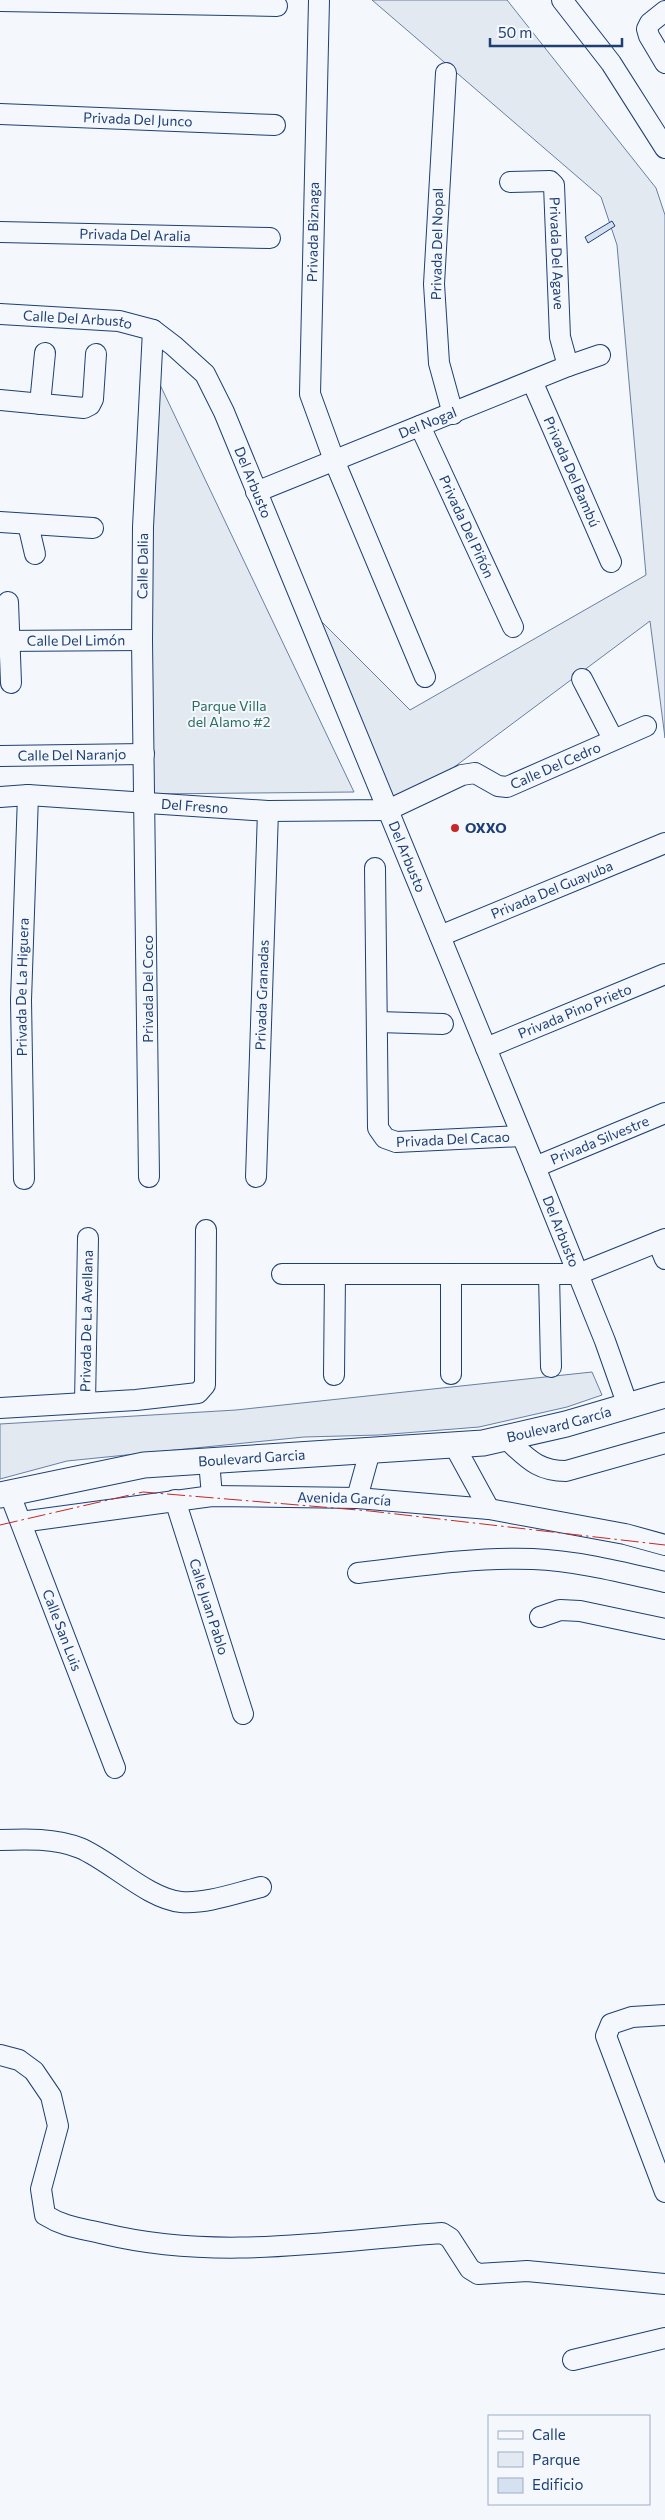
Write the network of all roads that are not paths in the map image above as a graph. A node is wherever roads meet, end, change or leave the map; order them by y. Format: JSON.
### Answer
{"nodes":[{"id":1,"x":0,"y":0,"type":"edge"},
{"id":2,"x":320,"y":0,"type":"edge"},
{"id":3,"x":562,"y":0,"type":"edge"},
{"id":4,"x":277,"y":6,"type":"dead end"},
{"id":5,"x":665,"y":11,"type":"edge"},
{"id":6,"x":665,"y":63,"type":"edge"},
{"id":7,"x":446,"y":73,"type":"dead end"},
{"id":8,"x":0,"y":114,"type":"edge"},
{"id":9,"x":275,"y":125,"type":"dead end"},
{"id":10,"x":665,"y":147,"type":"edge"},
{"id":11,"x":510,"y":182,"type":"dead end"},
{"id":12,"x":0,"y":232,"type":"edge"},
{"id":13,"x":270,"y":238,"type":"dead end"},
{"id":14,"x":0,"y":314,"type":"edge"},
{"id":15,"x":152,"y":330,"type":"junction"},
{"id":16,"x":45,"y":353,"type":"dead end"},
{"id":17,"x":96,"y":354,"type":"dead end"},
{"id":18,"x":600,"y":355,"type":"dead end"},
{"id":19,"x":568,"y":366,"type":"junction"},
{"id":20,"x":532,"y":381,"type":"junction"},
{"id":21,"x":0,"y":400,"type":"edge"},
{"id":22,"x":40,"y":404,"type":"junction"},
{"id":23,"x":453,"y":414,"type":"junction"},
{"id":24,"x":420,"y":426,"type":"junction"},
{"id":25,"x":334,"y":460,"type":"junction"},
{"id":26,"x":256,"y":492,"type":"junction"},
{"id":27,"x":0,"y":522,"type":"edge"},
{"id":28,"x":28,"y":524,"type":"junction"},
{"id":29,"x":93,"y":528,"type":"dead end"},
{"id":30,"x":35,"y":554,"type":"dead end"},
{"id":31,"x":612,"y":562,"type":"dead end"},
{"id":32,"x":8,"y":602,"type":"dead end"},
{"id":33,"x":513,"y":627,"type":"dead end"},
{"id":34,"x":142,"y":640,"type":"junction"},
{"id":35,"x":6,"y":641,"type":"edge"},
{"id":36,"x":425,"y":677,"type":"dead end"},
{"id":37,"x":582,"y":679,"type":"dead end"},
{"id":38,"x":11,"y":683,"type":"dead end"},
{"id":39,"x":646,"y":726,"type":"dead end"},
{"id":40,"x":613,"y":739,"type":"junction"},
{"id":41,"x":144,"y":754,"type":"junction"},
{"id":42,"x":0,"y":756,"type":"edge"},
{"id":43,"x":28,"y":795,"type":"junction"},
{"id":44,"x":0,"y":797,"type":"edge"},
{"id":45,"x":146,"y":802,"type":"junction"},
{"id":46,"x":388,"y":810,"type":"junction"},
{"id":47,"x":268,"y":811,"type":"junction"},
{"id":48,"x":665,"y":843,"type":"edge"},
{"id":49,"x":375,"y":868,"type":"dead end"},
{"id":50,"x":440,"y":936,"type":"junction"},
{"id":51,"x":665,"y":974,"type":"edge"},
{"id":52,"x":378,"y":1022,"type":"junction"},
{"id":53,"x":443,"y":1024,"type":"dead end"},
{"id":54,"x":486,"y":1048,"type":"junction"},
{"id":55,"x":665,"y":1113,"type":"edge"},
{"id":56,"x":522,"y":1136,"type":"junction"},
{"id":57,"x":535,"y":1167,"type":"junction"},
{"id":58,"x":149,"y":1177,"type":"dead end"},
{"id":59,"x":256,"y":1177,"type":"dead end"},
{"id":60,"x":24,"y":1178,"type":"dead end"},
{"id":61,"x":206,"y":1230,"type":"dead end"},
{"id":62,"x":88,"y":1238,"type":"dead end"},
{"id":63,"x":663,"y":1247,"type":"edge"},
{"id":64,"x":282,"y":1274,"type":"dead end"},
{"id":65,"x":451,"y":1274,"type":"junction"},
{"id":66,"x":549,"y":1274,"type":"junction"},
{"id":67,"x":578,"y":1274,"type":"junction"},
{"id":68,"x":335,"y":1275,"type":"junction"},
{"id":69,"x":550,"y":1367,"type":"dead end"},
{"id":70,"x":451,"y":1374,"type":"dead end"},
{"id":71,"x":334,"y":1375,"type":"dead end"},
{"id":72,"x":665,"y":1395,"type":"edge"},
{"id":73,"x":85,"y":1403,"type":"junction"},
{"id":74,"x":628,"y":1406,"type":"junction"},
{"id":75,"x":0,"y":1408,"type":"edge"},
{"id":76,"x":505,"y":1438,"type":"junction"},
{"id":77,"x":665,"y":1443,"type":"edge"},
{"id":78,"x":454,"y":1446,"type":"junction"},
{"id":79,"x":370,"y":1451,"type":"junction"},
{"id":80,"x":209,"y":1461,"type":"junction"},
{"id":81,"x":5,"y":1494,"type":"edge"},
{"id":82,"x":212,"y":1496,"type":"junction"},
{"id":83,"x":357,"y":1498,"type":"junction"},
{"id":84,"x":175,"y":1500,"type":"junction"},
{"id":85,"x":489,"y":1509,"type":"junction"},
{"id":86,"x":20,"y":1522,"type":"junction"},
{"id":87,"x":665,"y":1545,"type":"edge"},
{"id":88,"x":358,"y":1573,"type":"dead end"},
{"id":89,"x":665,"y":1582,"type":"edge"},
{"id":90,"x":540,"y":1617,"type":"dead end"},
{"id":91,"x":665,"y":1629,"type":"edge"},
{"id":92,"x":243,"y":1714,"type":"dead end"},
{"id":93,"x":115,"y":1768,"type":"dead end"},
{"id":94,"x":0,"y":1840,"type":"edge"},
{"id":95,"x":261,"y":1887,"type":"dead end"},
{"id":96,"x":665,"y":2015,"type":"edge"},
{"id":97,"x":0,"y":2055,"type":"edge"},
{"id":98,"x":657,"y":2153,"type":"edge"},
{"id":99,"x":665,"y":2192,"type":"edge"},
{"id":100,"x":665,"y":2284,"type":"edge"},
{"id":101,"x":665,"y":2338,"type":"edge"},
{"id":102,"x":573,"y":2360,"type":"dead end"}],
"edges":[{"from":1,"to":4,"type":"street"},
{"from":2,"to":25,"type":"street","name":"Privada Biznaga"},
{"from":3,"to":10,"type":"street"},
{"from":5,"to":6,"type":"street"},
{"from":7,"to":23,"type":"street","name":"Privada Del Nopal"},
{"from":8,"to":9,"type":"street","name":"Privada Del Junco"},
{"from":11,"to":19,"type":"street","name":"Privada Del Agave"},
{"from":12,"to":13,"type":"street","name":"Privada Del Aralia"},
{"from":14,"to":15,"type":"street","name":"Calle Del Arbusto"},
{"from":15,"to":26,"type":"street","name":"Del Arbusto"},
{"from":15,"to":34,"type":"street","name":"Calle Dalia"},
{"from":16,"to":22,"type":"street"},
{"from":17,"to":22,"type":"street"},
{"from":18,"to":19,"type":"street","name":"Del Nogal"},
{"from":19,"to":20,"type":"street","name":"Del Nogal"},
{"from":20,"to":23,"type":"street","name":"Del Nogal"},
{"from":20,"to":31,"type":"street","name":"Privada Del Bambú"},
{"from":21,"to":22,"type":"street"},
{"from":23,"to":24,"type":"street","name":"Del Nogal"},
{"from":24,"to":25,"type":"street","name":"Del Nogal"},
{"from":24,"to":33,"type":"street","name":"Privada Del Piñón"},
{"from":25,"to":26,"type":"street","name":"Del Nogal"},
{"from":25,"to":36,"type":"street","name":"Privada Biznaga"},
{"from":26,"to":46,"type":"street","name":"Del Arbusto"},
{"from":27,"to":28,"type":"street"},
{"from":28,"to":29,"type":"street"},
{"from":28,"to":30,"type":"street"},
{"from":32,"to":35,"type":"street","name":"Calle Del Limón"},
{"from":34,"to":35,"type":"street","name":"Calle Del Limón"},
{"from":34,"to":41,"type":"street","name":"Calle Dalia"},
{"from":35,"to":38,"type":"street","name":"Calle Del Limón"},
{"from":37,"to":40,"type":"street","name":"Calle Del Cedro"},
{"from":39,"to":40,"type":"street","name":"Calle Del Cedro"},
{"from":40,"to":46,"type":"street","name":"Calle Del Cedro"},
{"from":41,"to":42,"type":"street","name":"Calle Del Naranjo"},
{"from":41,"to":45,"type":"street","name":"Calle Dalia"},
{"from":43,"to":44,"type":"street","name":"Del Fresno"},
{"from":43,"to":45,"type":"street","name":"Del Fresno"},
{"from":43,"to":60,"type":"street","name":"Privada De La Higuera"},
{"from":45,"to":47,"type":"street","name":"Del Fresno"},
{"from":45,"to":58,"type":"street","name":"Privada Del Coco"},
{"from":46,"to":47,"type":"street","name":"Del Fresno"},
{"from":46,"to":50,"type":"street","name":"Del Arbusto"},
{"from":47,"to":59,"type":"street","name":"Privada Granadas"},
{"from":48,"to":50,"type":"street","name":"Privada Del Guayuba"},
{"from":49,"to":52,"type":"street","name":"Privada Del Cacao"},
{"from":50,"to":54,"type":"street","name":"Del Arbusto"},
{"from":51,"to":54,"type":"street","name":"Privada Pino Prieto"},
{"from":52,"to":53,"type":"street"},
{"from":52,"to":56,"type":"street","name":"Privada Del Cacao"},
{"from":54,"to":56,"type":"street","name":"Del Arbusto"},
{"from":55,"to":57,"type":"street","name":"Privada Silvestre"},
{"from":56,"to":57,"type":"street","name":"Del Arbusto"},
{"from":57,"to":67,"type":"street","name":"Del Arbusto"},
{"from":61,"to":73,"type":"street","name":"Privada De La Avellana"},
{"from":62,"to":73,"type":"street","name":"Privada De La Avellana"},
{"from":63,"to":67,"type":"street"},
{"from":64,"to":68,"type":"street"},
{"from":65,"to":66,"type":"street"},
{"from":65,"to":68,"type":"street"},
{"from":65,"to":70,"type":"street"},
{"from":66,"to":67,"type":"street"},
{"from":66,"to":69,"type":"street"},
{"from":67,"to":74,"type":"street","name":"Del Arbusto"},
{"from":68,"to":71,"type":"street"},
{"from":72,"to":74,"type":"main road","name":"Boulevard García"},
{"from":73,"to":75,"type":"street","name":"Privada De La Avellana"},
{"from":74,"to":76,"type":"main road","name":"Boulevard García"},
{"from":76,"to":77,"type":"street","name":"Boulevard García"},
{"from":76,"to":78,"type":"main road","name":"Boulevard Garcia"},
{"from":78,"to":79,"type":"main road","name":"Boulevard Garcia"},
{"from":78,"to":85,"type":"street"},
{"from":79,"to":80,"type":"main road","name":"Boulevard Garcia"},
{"from":79,"to":83,"type":"street"},
{"from":80,"to":81,"type":"main road","name":"Boulevard Garcia"},
{"from":80,"to":82,"type":"street"},
{"from":81,"to":86,"type":"street","name":"Calle San Luis"},
{"from":82,"to":83,"type":"street","name":"Avenida García"},
{"from":82,"to":84,"type":"street","name":"Avenida García"},
{"from":83,"to":85,"type":"street","name":"Avenida García"},
{"from":84,"to":86,"type":"street","name":"Avenida García"},
{"from":84,"to":92,"type":"street","name":"Calle Juan Pablo"},
{"from":85,"to":87,"type":"street","name":"Avenida García"},
{"from":86,"to":93,"type":"street","name":"Calle San Luis"},
{"from":88,"to":89,"type":"street"},
{"from":90,"to":91,"type":"street"},
{"from":94,"to":95,"type":"street"},
{"from":96,"to":98,"type":"street"},
{"from":97,"to":100,"type":"street"},
{"from":98,"to":99,"type":"street"},
{"from":101,"to":102,"type":"street"}]}
